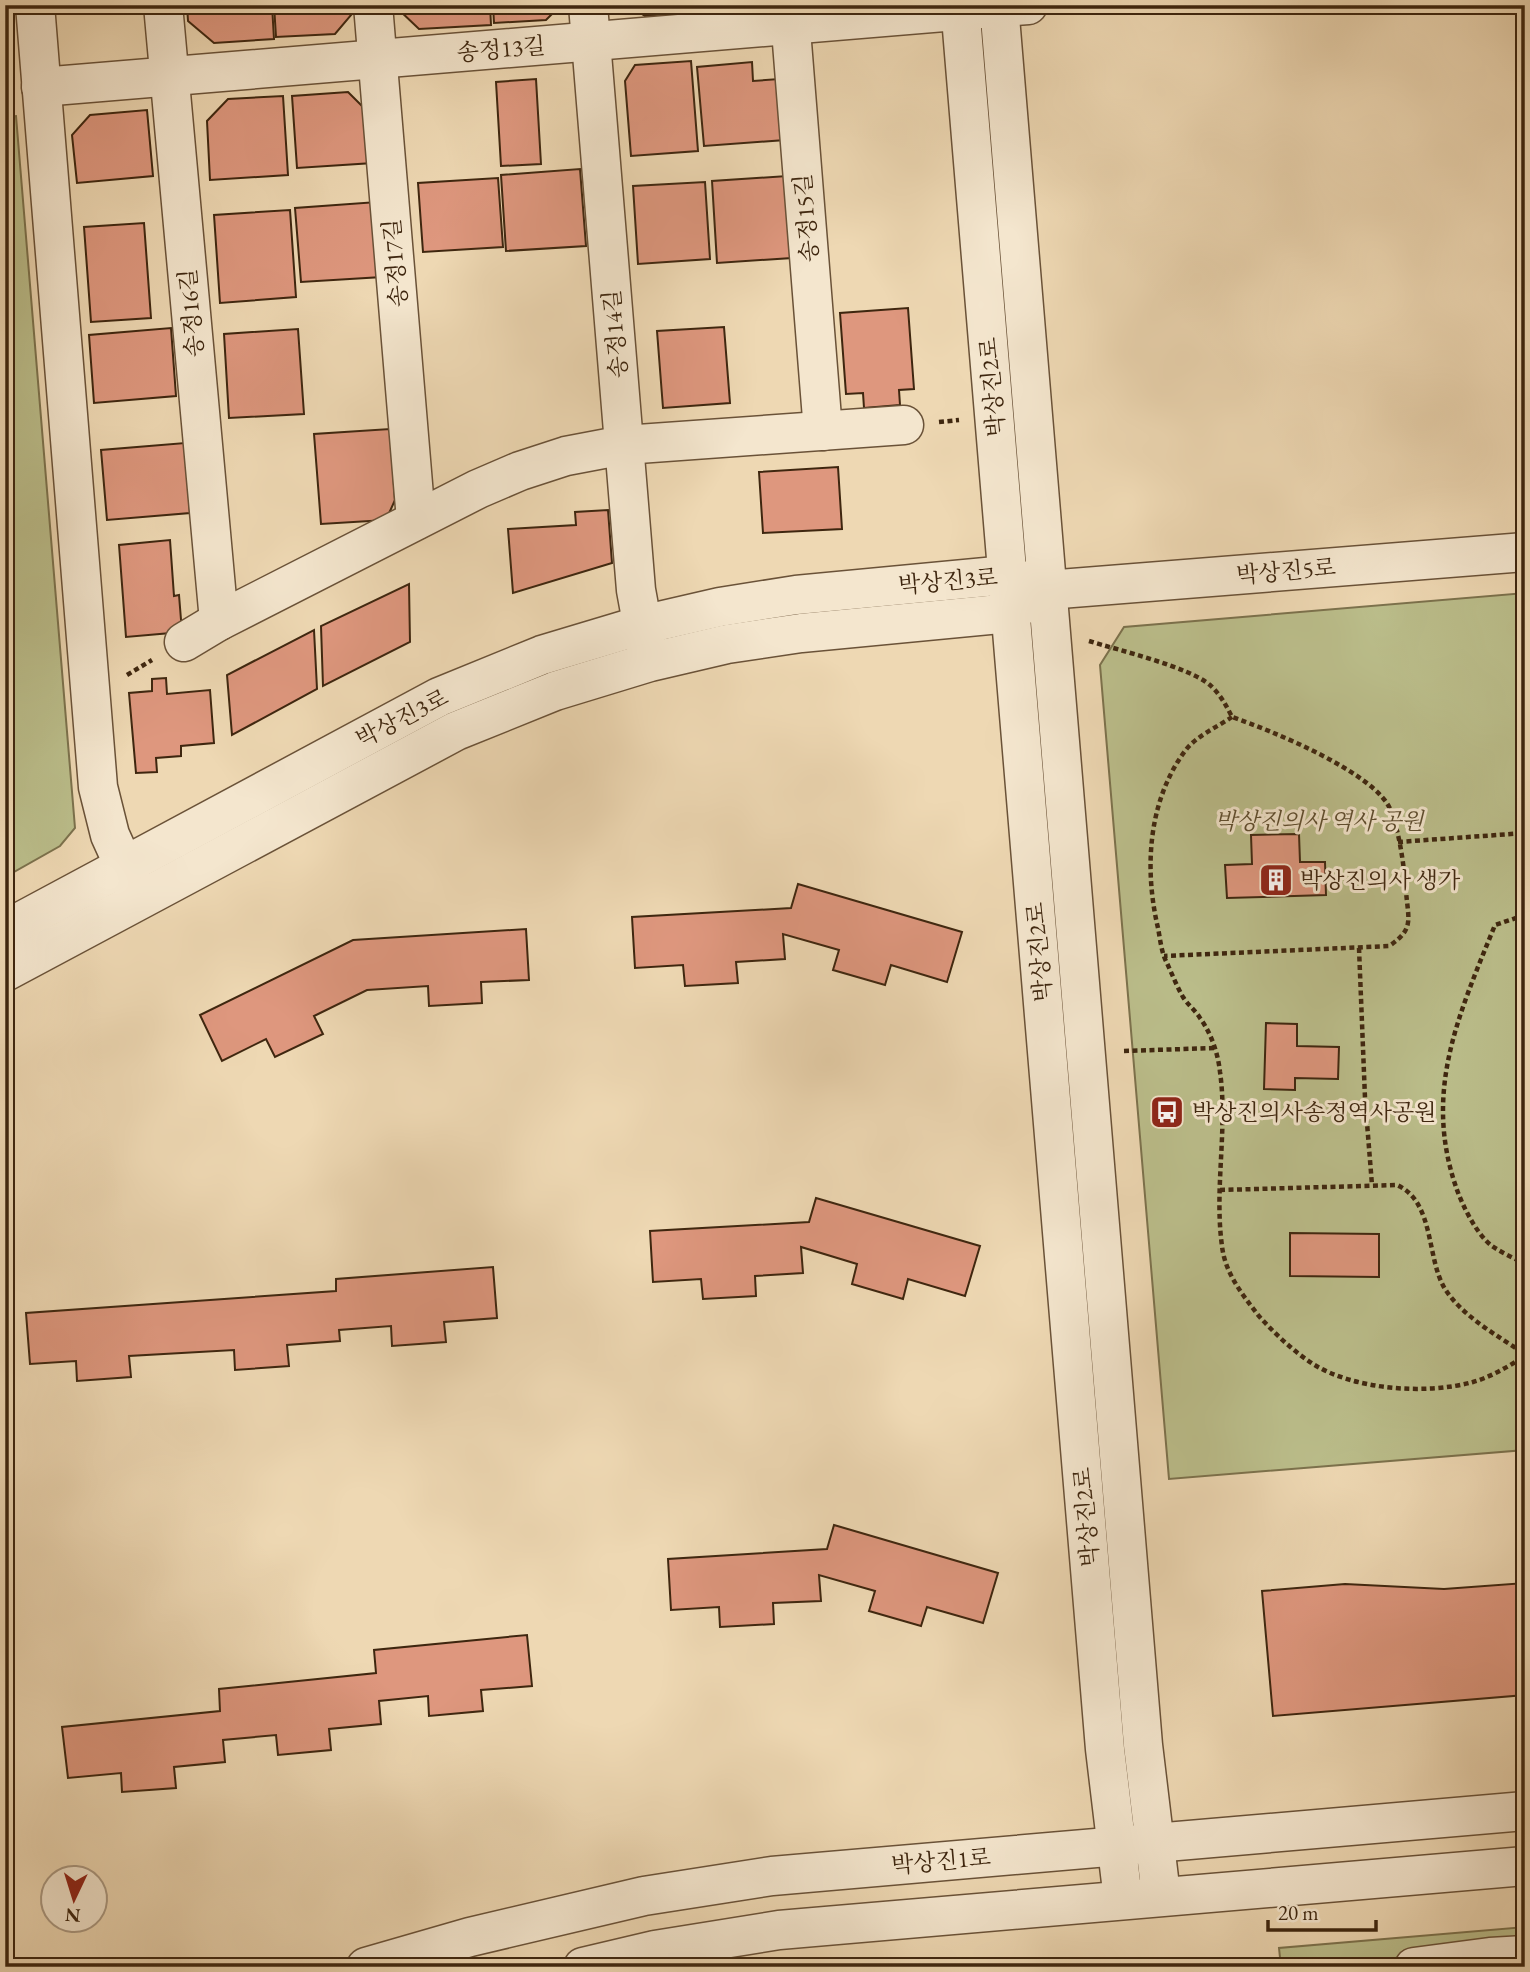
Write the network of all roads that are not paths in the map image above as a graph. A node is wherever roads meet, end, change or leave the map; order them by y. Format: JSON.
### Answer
{"nodes":[{"id":1,"x":34,"y":5,"type":"edge"},
{"id":2,"x":163,"y":5,"type":"edge"},
{"id":3,"x":373,"y":5,"type":"edge"},
{"id":4,"x":1009,"y":6,"type":"edge"},
{"id":5,"x":960,"y":8,"type":"edge"},
{"id":6,"x":789,"y":15,"type":"edge"},
{"id":7,"x":589,"y":23,"type":"edge"},
{"id":8,"x":378,"y":59,"type":"junction"},
{"id":9,"x":169,"y":76,"type":"junction"},
{"id":10,"x":41,"y":86,"type":"junction"},
{"id":11,"x":904,"y":425,"type":"dead end"},
{"id":12,"x":823,"y":430,"type":"junction"},
{"id":13,"x":624,"y":445,"type":"junction"},
{"id":14,"x":416,"y":520,"type":"junction"},
{"id":15,"x":1525,"y":552,"type":"edge"},
{"id":16,"x":1007,"y":575,"type":"junction"},
{"id":17,"x":1047,"y":590,"type":"junction"},
{"id":18,"x":1010,"y":613,"type":"junction"},
{"id":19,"x":219,"y":621,"type":"junction"},
{"id":20,"x":642,"y":625,"type":"junction"},
{"id":21,"x":184,"y":642,"type":"road end"},
{"id":22,"x":650,"y":662,"type":"junction"},
{"id":23,"x":122,"y":866,"type":"junction"},
{"id":24,"x":140,"y":900,"type":"junction"},
{"id":25,"x":5,"y":930,"type":"edge"},
{"id":26,"x":5,"y":972,"type":"edge"},
{"id":27,"x":1525,"y":1811,"type":"edge"},
{"id":28,"x":1155,"y":1842,"type":"junction"},
{"id":29,"x":1117,"y":1845,"type":"junction"},
{"id":30,"x":1525,"y":1866,"type":"edge"},
{"id":31,"x":1161,"y":1895,"type":"junction"},
{"id":32,"x":1123,"y":1899,"type":"junction"},
{"id":33,"x":1525,"y":1955,"type":"edge"},
{"id":34,"x":366,"y":1967,"type":"edge"},
{"id":35,"x":583,"y":1967,"type":"edge"},
{"id":36,"x":1414,"y":1967,"type":"edge"}],
"edges":[{"from":1,"to":10,"type":"street"},
{"from":2,"to":9,"type":"street","name":"송정16길"},
{"from":3,"to":8,"type":"street","name":"송정17길"},
{"from":4,"to":5,"type":"street","name":"송정13길"},
{"from":4,"to":17,"type":"street","name":"박상진2로"},
{"from":5,"to":6,"type":"street","name":"송정13길"},
{"from":5,"to":16,"type":"street","name":"박상진2로"},
{"from":6,"to":7,"type":"street","name":"송정13길"},
{"from":6,"to":12,"type":"street","name":"송정15길"},
{"from":7,"to":8,"type":"street","name":"송정13길"},
{"from":7,"to":13,"type":"street","name":"송정14길"},
{"from":8,"to":9,"type":"street","name":"송정13길"},
{"from":8,"to":14,"type":"street","name":"송정17길"},
{"from":9,"to":10,"type":"street","name":"송정13길"},
{"from":9,"to":19,"type":"street","name":"송정16길"},
{"from":10,"to":23,"type":"street"},
{"from":11,"to":12,"type":"street"},
{"from":12,"to":13,"type":"street"},
{"from":13,"to":14,"type":"street"},
{"from":13,"to":20,"type":"street","name":"송정14길"},
{"from":14,"to":19,"type":"street"},
{"from":15,"to":17,"type":"street","name":"박상진5로"},
{"from":16,"to":17,"type":"street","name":"박상진3로"},
{"from":16,"to":18,"type":"street","name":"박상진2로"},
{"from":16,"to":20,"type":"street","name":"박상진3로"},
{"from":17,"to":18,"type":"street","name":"박상진3로"},
{"from":17,"to":28,"type":"street","name":"박상진2로"},
{"from":18,"to":22,"type":"street","name":"박상진3로"},
{"from":18,"to":29,"type":"street","name":"박상진2로"},
{"from":19,"to":21,"type":"street"},
{"from":20,"to":22,"type":"street","name":"송정14길"},
{"from":20,"to":23,"type":"street","name":"박상진3로"},
{"from":22,"to":24,"type":"street","name":"박상진3로"},
{"from":23,"to":24,"type":"street"},
{"from":23,"to":25,"type":"street","name":"박상진3로"},
{"from":24,"to":26,"type":"street","name":"박상진3로"},
{"from":27,"to":28,"type":"street","name":"박상진1로"},
{"from":28,"to":29,"type":"street","name":"박상진1로"},
{"from":28,"to":31,"type":"street","name":"박상진2로"},
{"from":29,"to":32,"type":"street","name":"박상진2로"},
{"from":29,"to":34,"type":"street","name":"박상진1로"},
{"from":30,"to":31,"type":"street"},
{"from":31,"to":32,"type":"street"},
{"from":32,"to":35,"type":"street"},
{"from":33,"to":36,"type":"street"}]}
